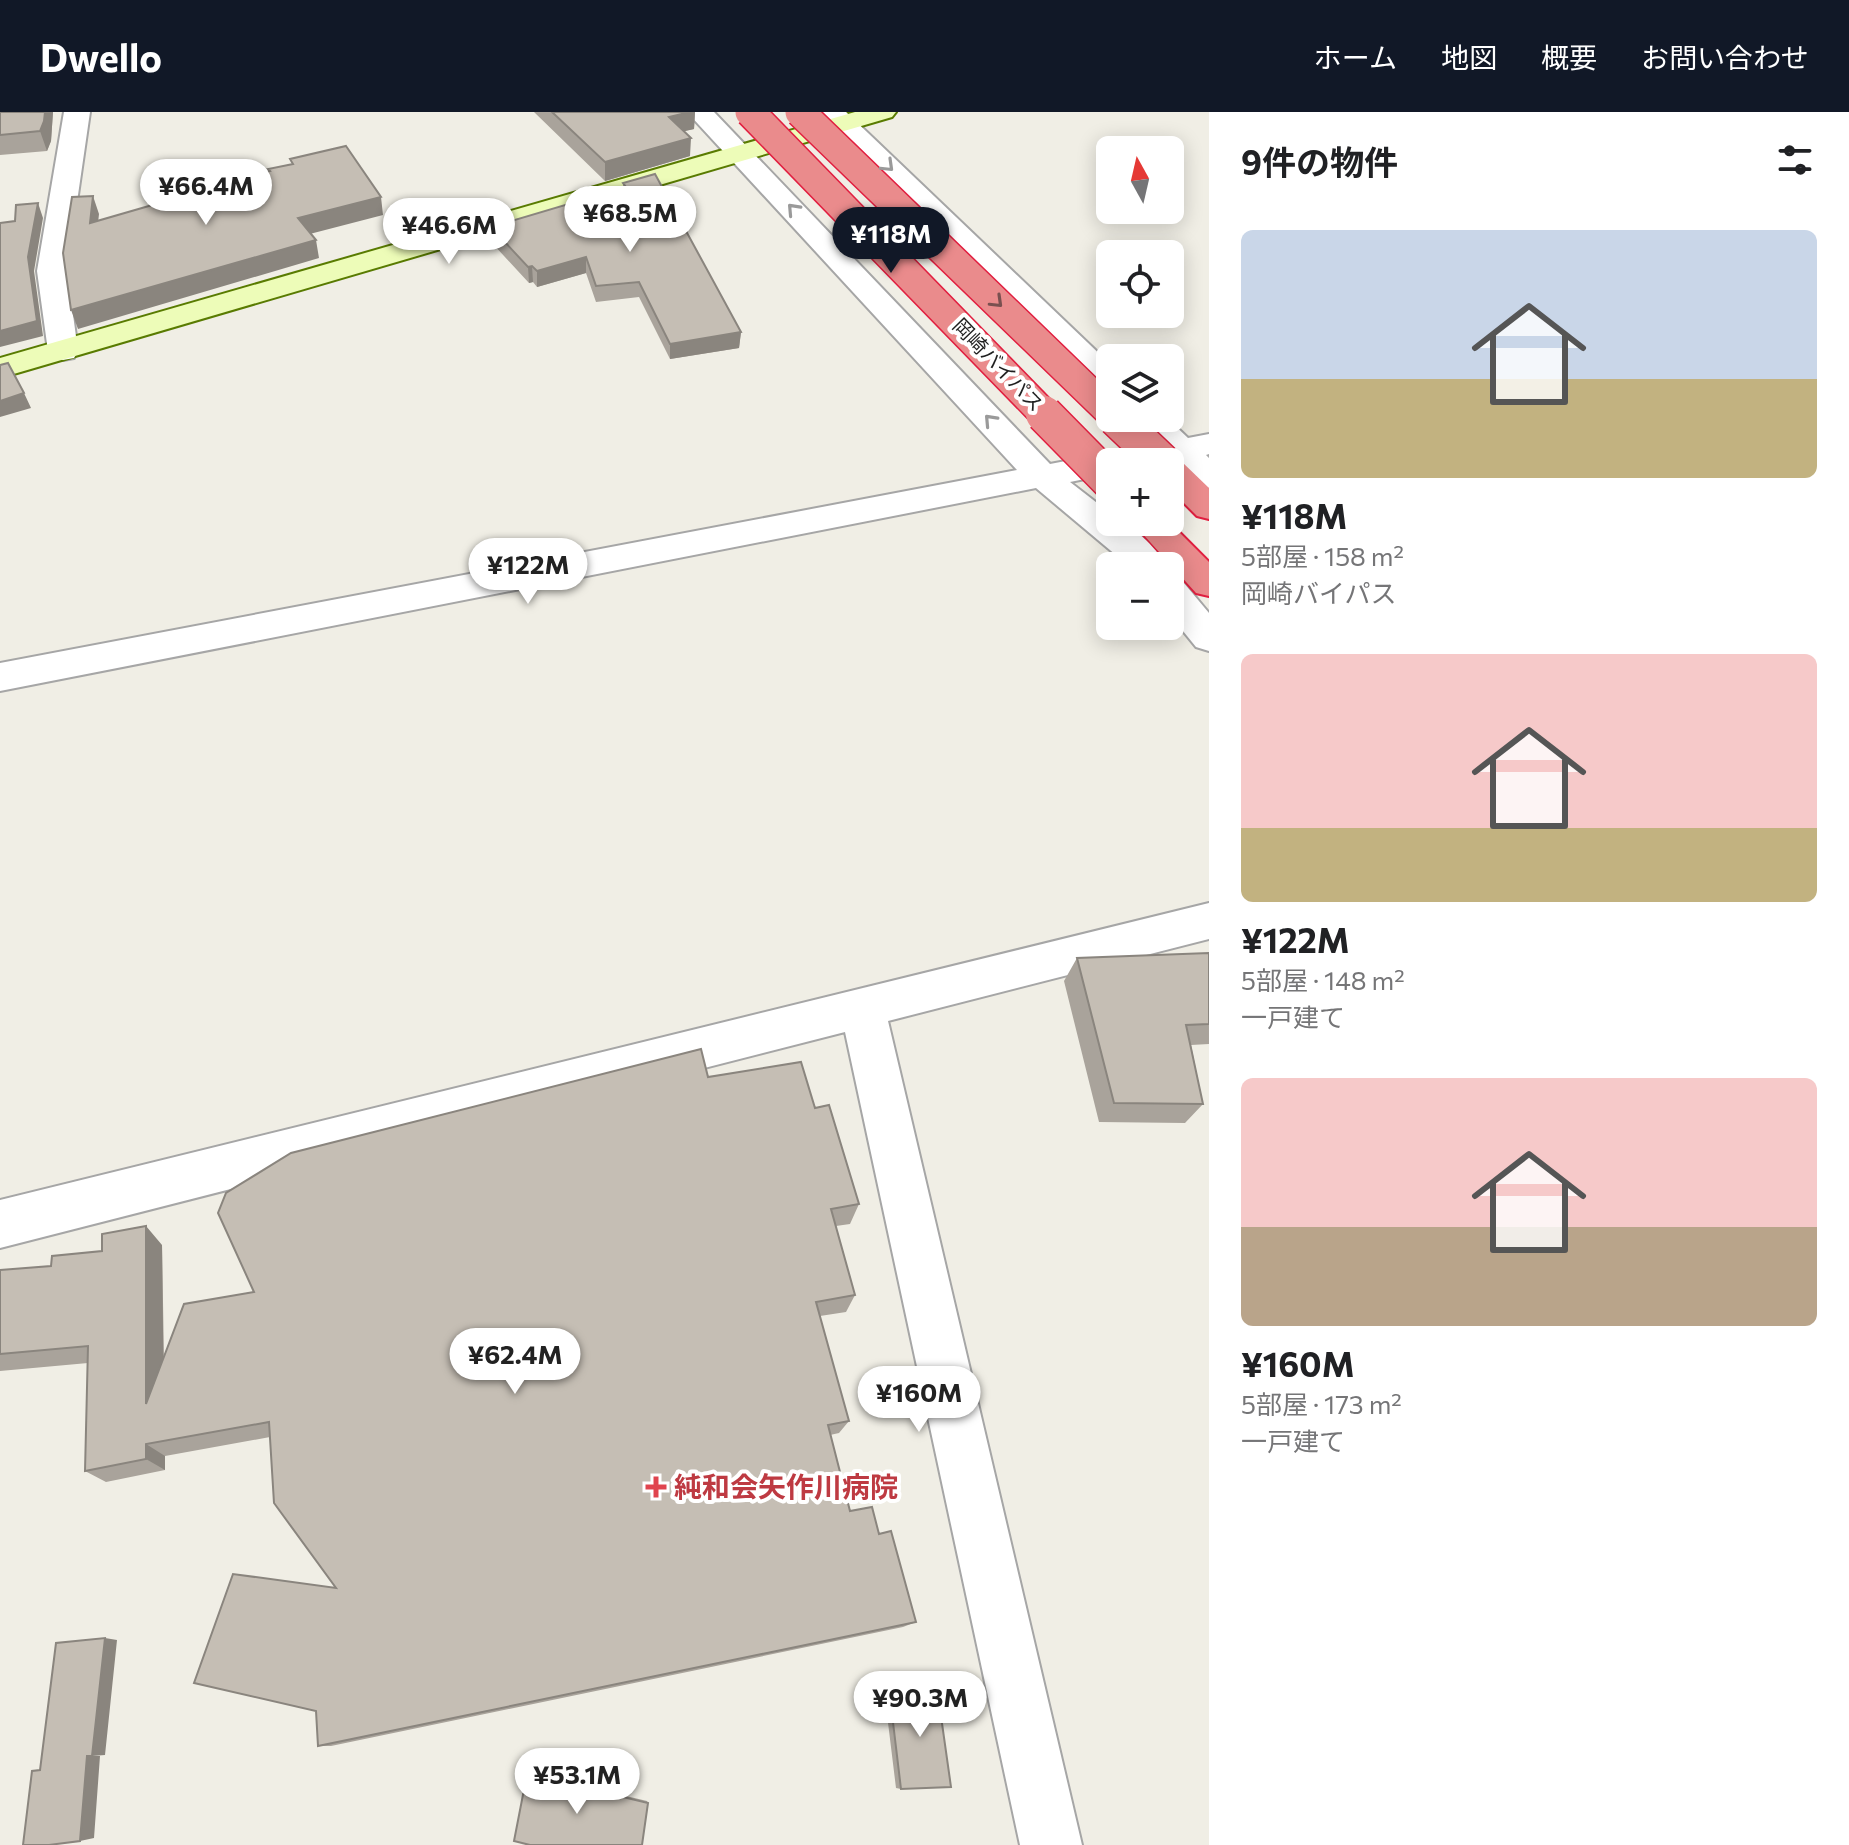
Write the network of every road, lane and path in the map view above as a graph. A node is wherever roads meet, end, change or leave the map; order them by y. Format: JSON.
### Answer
{"nodes":[{"id":1,"x":77,"y":112,"type":"edge"},
{"id":2,"x":700,"y":112,"type":"edge"},
{"id":3,"x":750,"y":112,"type":"edge"},
{"id":4,"x":800,"y":112,"type":"edge"},
{"id":5,"x":883,"y":112,"type":"edge"},
{"id":6,"x":838,"y":118,"type":"edge"},
{"id":7,"x":740,"y":152,"type":"junction"},
{"id":8,"x":63,"y":351,"type":"junction"},
{"id":9,"x":1096,"y":367,"type":"edge"},
{"id":10,"x":0,"y":368,"type":"edge"},
{"id":11,"x":1096,"y":398,"type":"edge"},
{"id":12,"x":1140,"y":432,"type":"edge"},
{"id":13,"x":1160,"y":432,"type":"edge"},
{"id":14,"x":1167,"y":448,"type":"edge"},
{"id":15,"x":1173,"y":448,"type":"edge"},
{"id":16,"x":1184,"y":459,"type":"edge"},
{"id":17,"x":1184,"y":463,"type":"edge"},
{"id":18,"x":1096,"y":465,"type":"edge"},
{"id":19,"x":1096,"y":467,"type":"edge"},
{"id":20,"x":1043,"y":477,"type":"junction"},
{"id":21,"x":1209,"y":477,"type":"edge"},
{"id":22,"x":1209,"y":508,"type":"edge"},
{"id":23,"x":1163,"y":536,"type":"edge"},
{"id":24,"x":1137,"y":552,"type":"edge"},
{"id":25,"x":1209,"y":584,"type":"edge"},
{"id":26,"x":1184,"y":608,"type":"edge"},
{"id":27,"x":1209,"y":638,"type":"edge"},
{"id":28,"x":0,"y":677,"type":"edge"},
{"id":29,"x":1209,"y":921,"type":"edge"},
{"id":30,"x":862,"y":1006,"type":"junction"},
{"id":31,"x":0,"y":1224,"type":"edge"},
{"id":32,"x":1051,"y":1845,"type":"edge"}],
"edges":[{"from":1,"to":8,"type":"street"},
{"from":2,"to":7,"type":"street"},
{"from":3,"to":19,"type":"highway","name":"岡崎バイパス","bridge":true},
{"from":4,"to":11,"type":"highway","name":"岡崎バイパス","one_way":true,"bridge":true},
{"from":5,"to":6,"type":"street"},
{"from":6,"to":7,"type":"street"},
{"from":6,"to":9,"type":"street","one_way":true},
{"from":7,"to":8,"type":"street"},
{"from":20,"to":7,"type":"street","one_way":true},
{"from":8,"to":10,"type":"street"},
{"from":12,"to":14,"type":"highway","bridge":true},
{"from":13,"to":15,"type":"street"},
{"from":16,"to":21,"type":"street"},
{"from":17,"to":22,"type":"highway"},
{"from":18,"to":20,"type":"street"},
{"from":20,"to":24,"type":"street"},
{"from":20,"to":28,"type":"street"},
{"from":23,"to":25,"type":"highway"},
{"from":26,"to":27,"type":"street"},
{"from":29,"to":30,"type":"street"},
{"from":30,"to":31,"type":"street"},
{"from":30,"to":32,"type":"street"}]}
